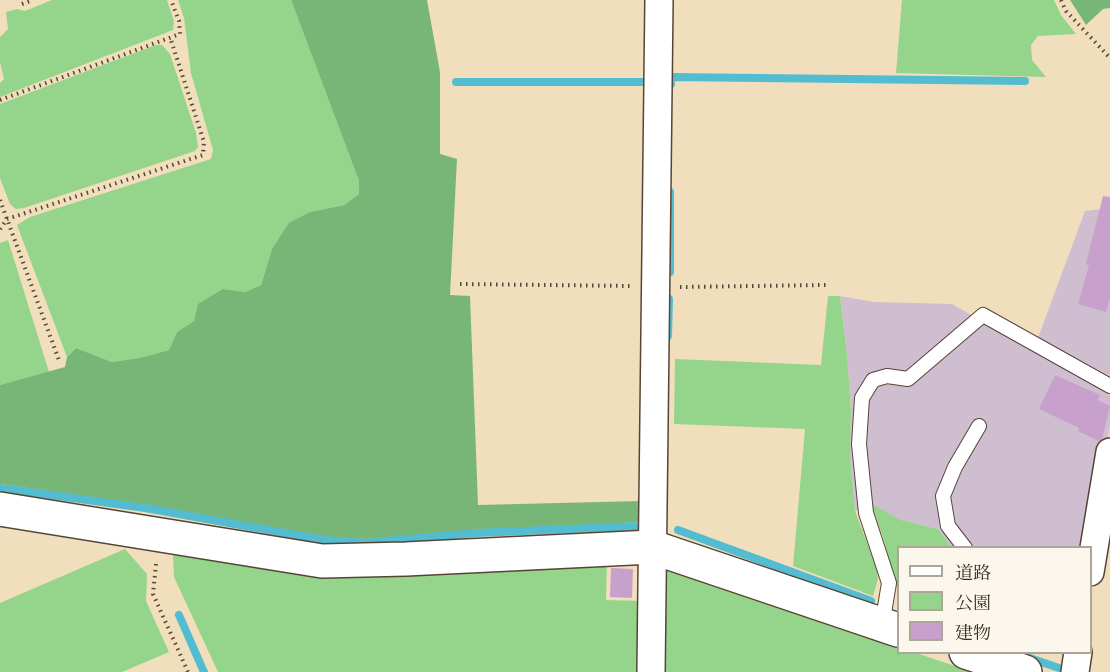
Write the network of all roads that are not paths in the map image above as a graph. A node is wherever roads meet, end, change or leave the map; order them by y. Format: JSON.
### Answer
{"nodes":[{"id":1,"x":659,"y":0,"type":"edge"},
{"id":2,"x":1110,"y":386,"type":"edge"},
{"id":3,"x":979,"y":426,"type":"dead end"},
{"id":4,"x":1110,"y":452,"type":"edge"},
{"id":5,"x":0,"y":509,"type":"edge"},
{"id":6,"x":963,"y":546,"type":"edge"},
{"id":7,"x":652,"y":547,"type":"junction"},
{"id":8,"x":1092,"y":560,"type":"edge"},
{"id":9,"x":890,"y":628,"type":"edge"},
{"id":10,"x":972,"y":654,"type":"edge"},
{"id":11,"x":1078,"y":654,"type":"edge"},
{"id":12,"x":651,"y":672,"type":"edge"},
{"id":13,"x":1024,"y":672,"type":"edge"},
{"id":14,"x":1075,"y":672,"type":"edge"}],
"edges":[{"from":1,"to":7,"type":"street"},
{"from":2,"to":9,"type":"lane"},
{"from":3,"to":6,"type":"lane"},
{"from":4,"to":8,"type":"street"},
{"from":5,"to":7,"type":"street"},
{"from":7,"to":9,"type":"street"},
{"from":7,"to":12,"type":"street"},
{"from":10,"to":13,"type":"street"},
{"from":11,"to":14,"type":"street"}]}
